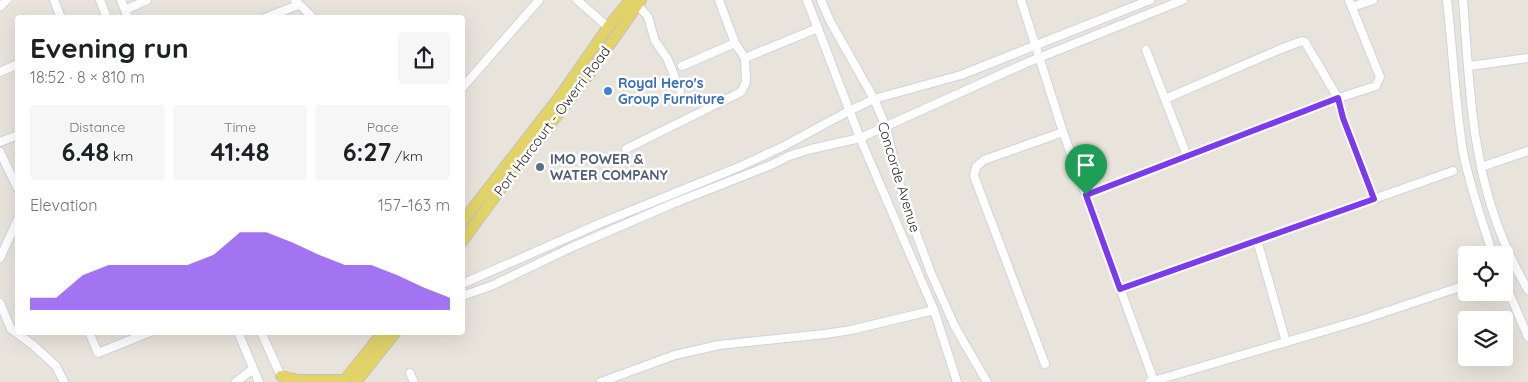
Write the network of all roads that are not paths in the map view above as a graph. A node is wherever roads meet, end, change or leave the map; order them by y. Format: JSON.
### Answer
{"nodes":[{"id":1,"x":7,"y":0,"type":"edge"},
{"id":2,"x":54,"y":0,"type":"edge"},
{"id":3,"x":100,"y":0,"type":"edge"},
{"id":4,"x":121,"y":0,"type":"edge"},
{"id":5,"x":147,"y":0,"type":"edge"},
{"id":6,"x":539,"y":0,"type":"edge"},
{"id":7,"x":577,"y":0,"type":"edge"},
{"id":8,"x":719,"y":0,"type":"edge"},
{"id":9,"x":807,"y":0,"type":"edge"},
{"id":10,"x":821,"y":0,"type":"edge"},
{"id":11,"x":1021,"y":0,"type":"edge"},
{"id":12,"x":1150,"y":0,"type":"edge"},
{"id":13,"x":1183,"y":0,"type":"edge"},
{"id":14,"x":1373,"y":0,"type":"edge"},
{"id":15,"x":1447,"y":0,"type":"edge"},
{"id":16,"x":1463,"y":0,"type":"edge"},
{"id":17,"x":636,"y":1,"type":"edge"},
{"id":18,"x":297,"y":2,"type":"edge"},
{"id":19,"x":1350,"y":3,"type":"edge"},
{"id":20,"x":0,"y":7,"type":"edge"},
{"id":21,"x":127,"y":14,"type":"edge"},
{"id":22,"x":60,"y":15,"type":"edge"},
{"id":23,"x":106,"y":15,"type":"edge"},
{"id":24,"x":272,"y":15,"type":"edge"},
{"id":25,"x":310,"y":15,"type":"edge"},
{"id":26,"x":608,"y":28,"type":"junction"},
{"id":27,"x":818,"y":28,"type":"junction"},
{"id":28,"x":735,"y":43,"type":"junction"},
{"id":29,"x":1036,"y":46,"type":"junction"},
{"id":30,"x":1146,"y":50,"type":"dead end"},
{"id":31,"x":1039,"y":57,"type":"junction"},
{"id":32,"x":745,"y":58,"type":"junction"},
{"id":33,"x":1528,"y":58,"type":"edge"},
{"id":34,"x":15,"y":65,"type":"edge"},
{"id":35,"x":682,"y":66,"type":"dead end"},
{"id":36,"x":1469,"y":66,"type":"junction"},
{"id":37,"x":0,"y":72,"type":"edge"},
{"id":38,"x":465,"y":85,"type":"edge"},
{"id":39,"x":680,"y":90,"type":"dead end"},
{"id":40,"x":1338,"y":98,"type":"junction"},
{"id":41,"x":874,"y":99,"type":"junction"},
{"id":42,"x":1165,"y":99,"type":"junction"},
{"id":43,"x":849,"y":111,"type":"junction"},
{"id":44,"x":550,"y":117,"type":"junction"},
{"id":45,"x":886,"y":126,"type":"junction"},
{"id":46,"x":1063,"y":132,"type":"junction"},
{"id":47,"x":15,"y":136,"type":"edge"},
{"id":48,"x":860,"y":138,"type":"junction"},
{"id":49,"x":0,"y":142,"type":"edge"},
{"id":50,"x":626,"y":149,"type":"dead end"},
{"id":51,"x":1528,"y":151,"type":"edge"},
{"id":52,"x":0,"y":152,"type":"edge"},
{"id":53,"x":1187,"y":156,"type":"junction"},
{"id":54,"x":1481,"y":167,"type":"junction"},
{"id":55,"x":1452,"y":171,"type":"dead end"},
{"id":56,"x":15,"y":183,"type":"edge"},
{"id":57,"x":1086,"y":195,"type":"junction"},
{"id":58,"x":1374,"y":199,"type":"junction"},
{"id":59,"x":465,"y":218,"type":"edge"},
{"id":60,"x":15,"y":226,"type":"edge"},
{"id":61,"x":465,"y":238,"type":"edge"},
{"id":62,"x":1257,"y":240,"type":"junction"},
{"id":63,"x":1490,"y":246,"type":"edge"},
{"id":64,"x":0,"y":258,"type":"edge"},
{"id":65,"x":465,"y":283,"type":"edge"},
{"id":66,"x":1458,"y":288,"type":"edge"},
{"id":67,"x":1120,"y":289,"type":"junction"},
{"id":68,"x":1528,"y":290,"type":"edge"},
{"id":69,"x":465,"y":295,"type":"edge"},
{"id":70,"x":1513,"y":301,"type":"edge"},
{"id":71,"x":0,"y":304,"type":"edge"},
{"id":72,"x":934,"y":310,"type":"junction"},
{"id":73,"x":15,"y":332,"type":"edge"},
{"id":74,"x":19,"y":335,"type":"edge"},
{"id":75,"x":90,"y":335,"type":"edge"},
{"id":76,"x":143,"y":335,"type":"edge"},
{"id":77,"x":239,"y":335,"type":"edge"},
{"id":78,"x":263,"y":335,"type":"edge"},
{"id":79,"x":381,"y":335,"type":"edge"},
{"id":80,"x":394,"y":335,"type":"edge"},
{"id":81,"x":1528,"y":337,"type":"edge"},
{"id":82,"x":1286,"y":342,"type":"junction"},
{"id":83,"x":1045,"y":364,"type":"dead end"},
{"id":84,"x":253,"y":369,"type":"junction"},
{"id":85,"x":410,"y":373,"type":"dead end"},
{"id":86,"x":281,"y":376,"type":"joint"},
{"id":87,"x":344,"y":381,"type":"edge"},
{"id":88,"x":1152,"y":381,"type":"edge"},
{"id":89,"x":64,"y":382,"type":"edge"},
{"id":90,"x":236,"y":382,"type":"edge"},
{"id":91,"x":259,"y":382,"type":"edge"},
{"id":92,"x":356,"y":382,"type":"edge"},
{"id":93,"x":414,"y":382,"type":"edge"},
{"id":94,"x":601,"y":382,"type":"edge"},
{"id":95,"x":957,"y":382,"type":"edge"},
{"id":96,"x":987,"y":382,"type":"edge"}],
"edges":[{"from":1,"to":20,"type":"street"},
{"from":2,"to":22,"type":"street"},
{"from":3,"to":23,"type":"street"},
{"from":4,"to":21,"type":"street"},
{"from":5,"to":21,"type":"street"},
{"from":6,"to":38,"type":"street"},
{"from":7,"to":26,"type":"street"},
{"from":8,"to":28,"type":"street"},
{"from":9,"to":27,"type":"street","name":"Concorde Avenue"},
{"from":10,"to":41,"type":"street","name":"Concorde Avenue"},
{"from":11,"to":29,"type":"street"},
{"from":12,"to":29,"type":"street"},
{"from":13,"to":31,"type":"street"},
{"from":14,"to":19,"type":"street"},
{"from":15,"to":63,"type":"street"},
{"from":16,"to":36,"type":"street"},
{"from":17,"to":26,"type":"main road","name":"Port Harcourt - Owerri Road"},
{"from":17,"to":39,"type":"street"},
{"from":17,"to":44,"type":"main road","name":"Port Harcourt - Owerri Road"},
{"from":18,"to":24,"type":"street"},
{"from":18,"to":25,"type":"street"},
{"from":19,"to":40,"type":"street"},
{"from":26,"to":44,"type":"main road","name":"Port Harcourt - Owerri Road"},
{"from":27,"to":32,"type":"street"},
{"from":27,"to":43,"type":"street","name":"Concorde Avenue"},
{"from":28,"to":32,"type":"street"},
{"from":28,"to":35,"type":"street"},
{"from":29,"to":31,"type":"street"},
{"from":29,"to":41,"type":"street"},
{"from":30,"to":42,"type":"street"},
{"from":31,"to":45,"type":"street"},
{"from":31,"to":46,"type":"street"},
{"from":32,"to":50,"type":"street"},
{"from":33,"to":36,"type":"street"},
{"from":34,"to":37,"type":"street"},
{"from":36,"to":54,"type":"street"},
{"from":40,"to":42,"type":"street"},
{"from":40,"to":53,"type":"street"},
{"from":40,"to":58,"type":"street"},
{"from":41,"to":43,"type":"street"},
{"from":41,"to":45,"type":"street","name":"Concorde Avenue"},
{"from":42,"to":53,"type":"street"},
{"from":43,"to":48,"type":"street","name":"Concorde Avenue"},
{"from":43,"to":65,"type":"street"},
{"from":44,"to":59,"type":"main road","name":"Port Harcourt - Owerri Road"},
{"from":44,"to":61,"type":"main road","name":"Port Harcourt - Owerri Road"},
{"from":45,"to":48,"type":"street"},
{"from":45,"to":96,"type":"street","name":"Concorde Avenue"},
{"from":46,"to":57,"type":"street"},
{"from":46,"to":83,"type":"street"},
{"from":47,"to":49,"type":"street"},
{"from":48,"to":69,"type":"street"},
{"from":48,"to":72,"type":"street","name":"Concorde Avenue"},
{"from":51,"to":54,"type":"street"},
{"from":52,"to":56,"type":"street"},
{"from":53,"to":57,"type":"street"},
{"from":54,"to":68,"type":"street"},
{"from":55,"to":58,"type":"street"},
{"from":57,"to":67,"type":"street"},
{"from":58,"to":62,"type":"street"},
{"from":60,"to":64,"type":"street"},
{"from":62,"to":67,"type":"street"},
{"from":62,"to":82,"type":"street"},
{"from":66,"to":82,"type":"street"},
{"from":67,"to":88,"type":"street"},
{"from":70,"to":81,"type":"street"},
{"from":71,"to":73,"type":"street"},
{"from":72,"to":94,"type":"street"},
{"from":72,"to":95,"type":"street","name":"Concorde Avenue"},
{"from":74,"to":89,"type":"street"},
{"from":75,"to":76,"type":"street"},
{"from":77,"to":84,"type":"street"},
{"from":78,"to":86,"type":"street"},
{"from":79,"to":87,"type":"main road"},
{"from":80,"to":92,"type":"main road"},
{"from":82,"to":88,"type":"street"},
{"from":84,"to":90,"type":"street"},
{"from":84,"to":91,"type":"street"},
{"from":85,"to":93,"type":"street"},
{"from":86,"to":87,"type":"main road"}]}
